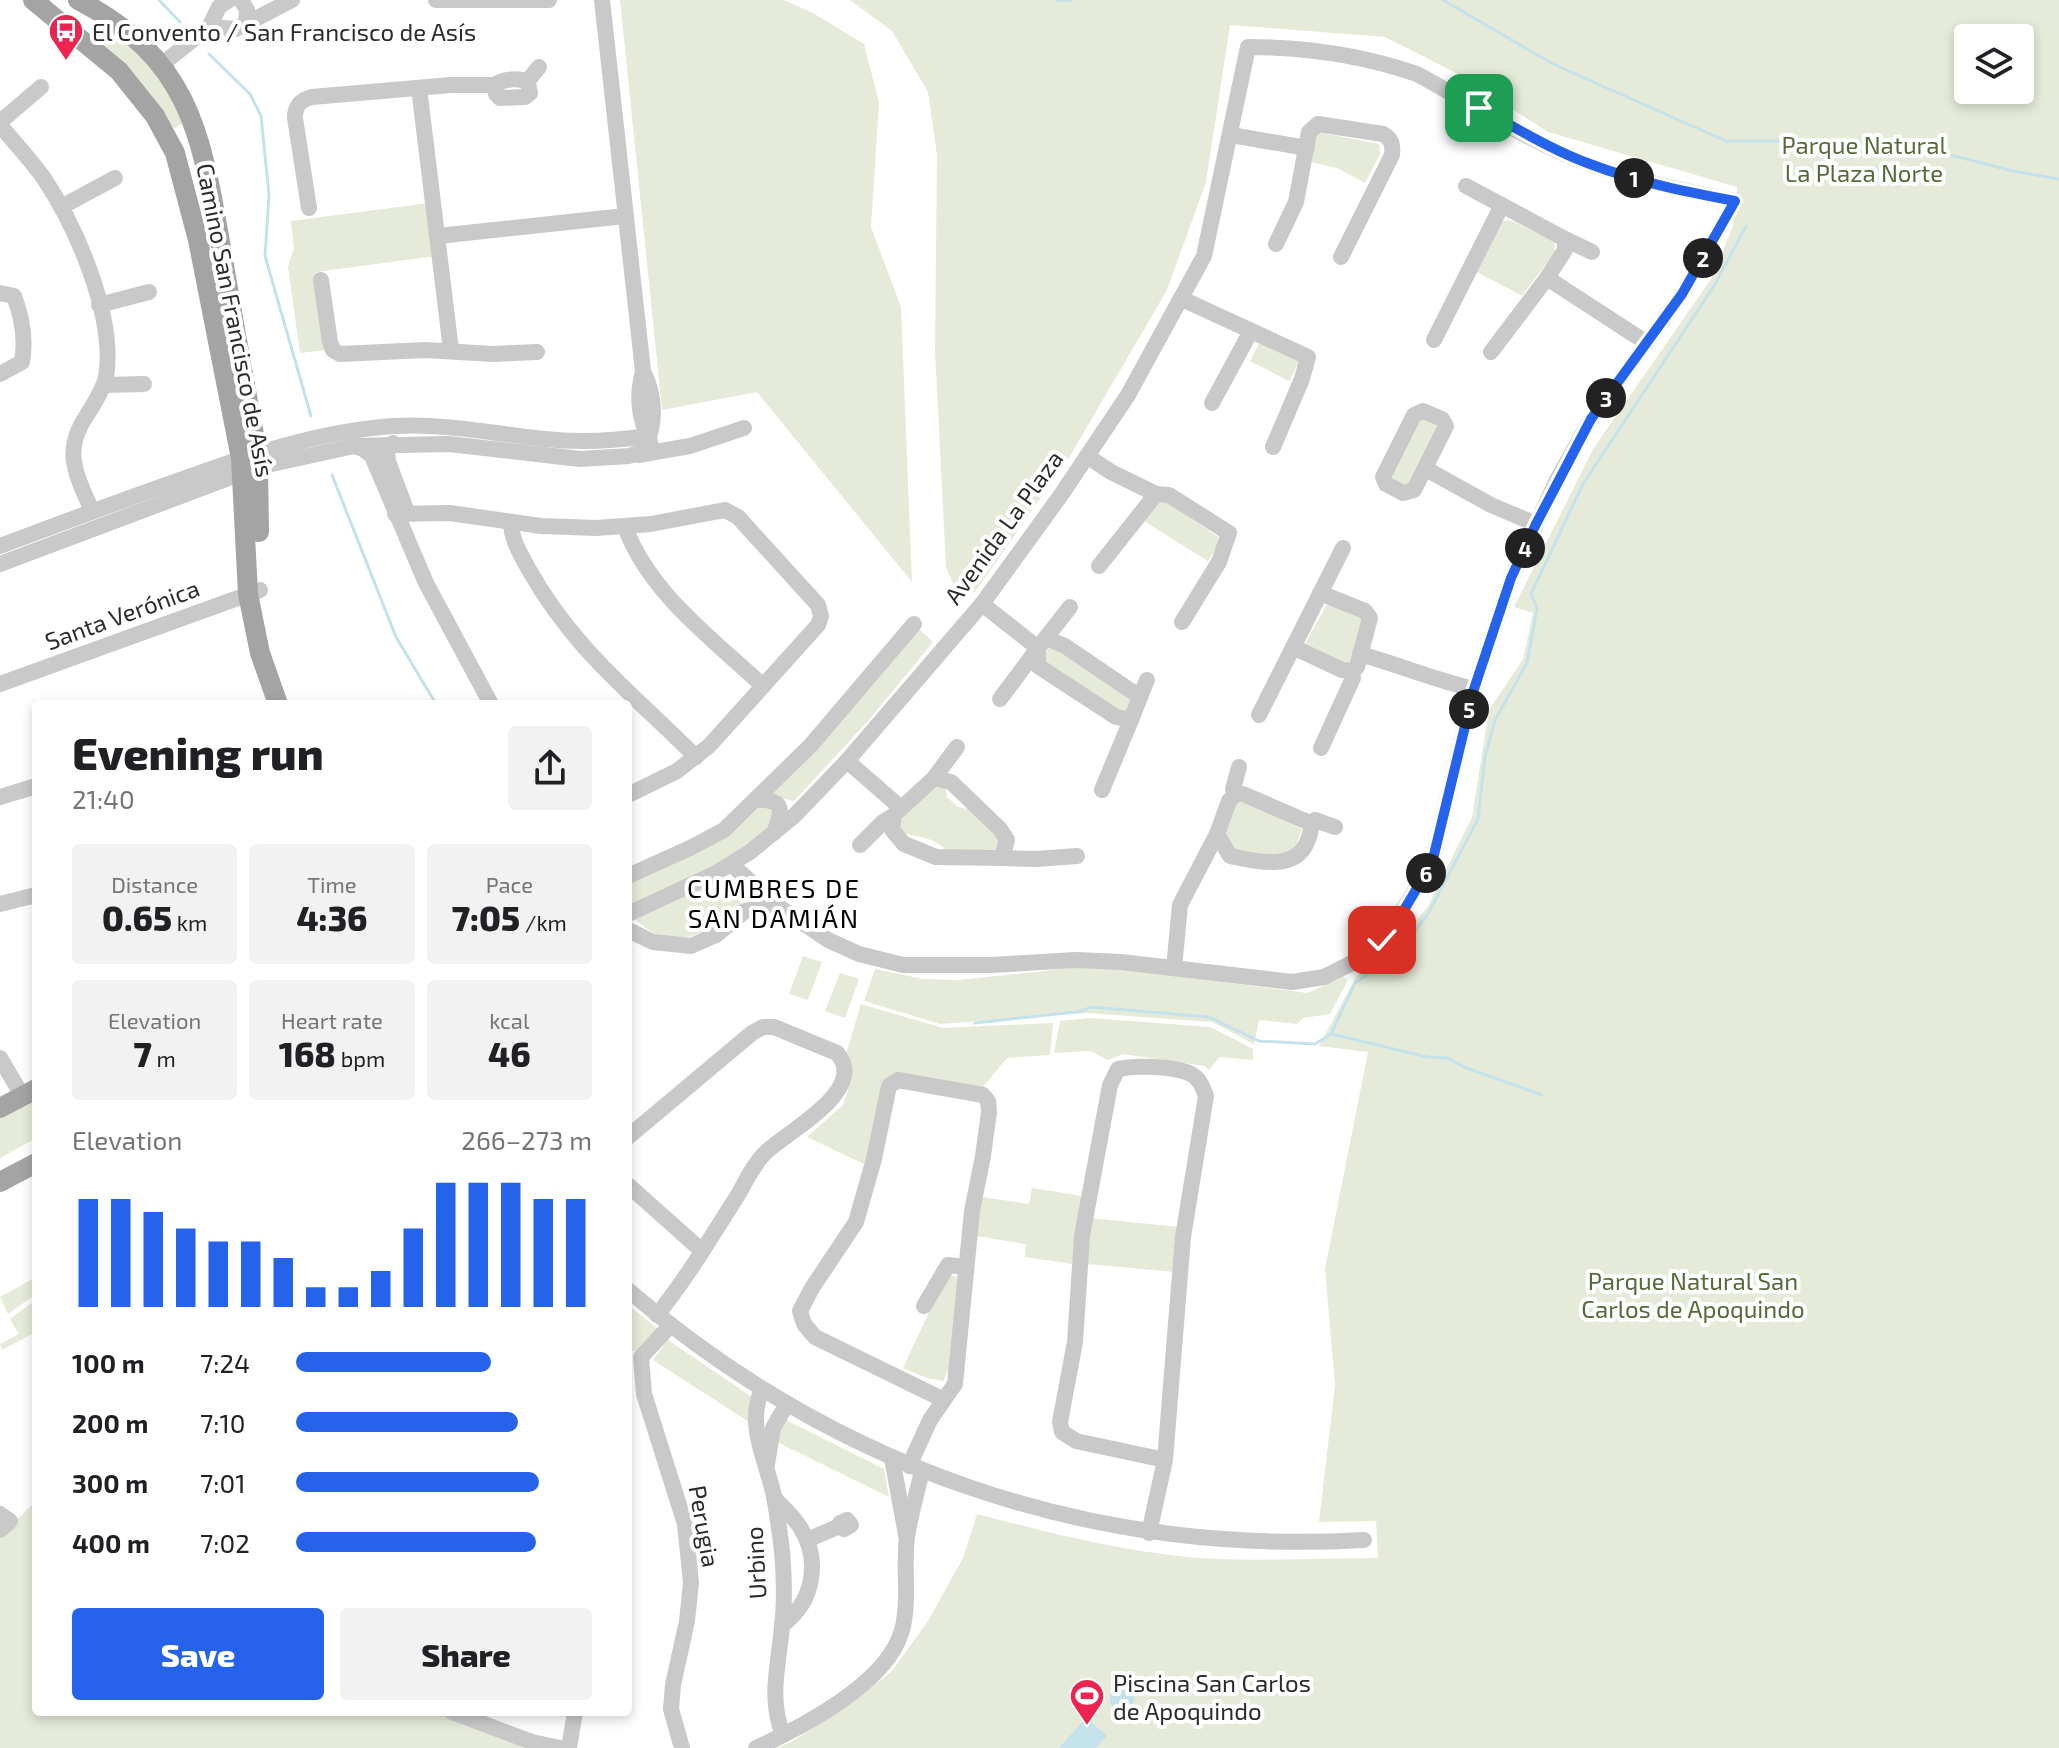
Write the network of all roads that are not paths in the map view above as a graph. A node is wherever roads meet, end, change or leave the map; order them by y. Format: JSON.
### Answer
{"nodes":[{"id":1,"x":33,"y":0,"type":"edge"},
{"id":2,"x":78,"y":0,"type":"edge"},
{"id":3,"x":229,"y":0,"type":"edge"},
{"id":4,"x":241,"y":0,"type":"edge"},
{"id":5,"x":292,"y":0,"type":"edge"},
{"id":6,"x":436,"y":0,"type":"edge"},
{"id":7,"x":549,"y":0,"type":"edge"},
{"id":8,"x":602,"y":0,"type":"edge"},
{"id":9,"x":109,"y":16,"type":"junction"},
{"id":10,"x":246,"y":24,"type":"junction"},
{"id":11,"x":209,"y":27,"type":"junction"},
{"id":12,"x":85,"y":43,"type":"junction"},
{"id":13,"x":161,"y":65,"type":"junction"},
{"id":14,"x":539,"y":67,"type":"dead end"},
{"id":15,"x":41,"y":87,"type":"dead end"},
{"id":16,"x":419,"y":88,"type":"junction"},
{"id":17,"x":191,"y":115,"type":"junction"},
{"id":18,"x":0,"y":124,"type":"edge"},
{"id":19,"x":165,"y":130,"type":"junction"},
{"id":20,"x":1231,"y":135,"type":"junction"},
{"id":21,"x":1307,"y":148,"type":"junction"},
{"id":22,"x":115,"y":178,"type":"dead end"},
{"id":23,"x":1466,"y":186,"type":"dead end"},
{"id":24,"x":1502,"y":205,"type":"junction"},
{"id":25,"x":61,"y":207,"type":"junction"},
{"id":26,"x":309,"y":208,"type":"dead end"},
{"id":27,"x":625,"y":216,"type":"junction"},
{"id":28,"x":438,"y":236,"type":"junction"},
{"id":29,"x":1565,"y":239,"type":"junction"},
{"id":30,"x":1276,"y":244,"type":"dead end"},
{"id":31,"x":1592,"y":252,"type":"dead end"},
{"id":32,"x":1341,"y":257,"type":"dead end"},
{"id":33,"x":212,"y":261,"type":"junction"},
{"id":34,"x":1547,"y":278,"type":"junction"},
{"id":35,"x":321,"y":280,"type":"dead end"},
{"id":36,"x":149,"y":292,"type":"dead end"},
{"id":37,"x":0,"y":293,"type":"edge"},
{"id":38,"x":1182,"y":299,"type":"junction"},
{"id":39,"x":99,"y":305,"type":"junction"},
{"id":40,"x":1251,"y":331,"type":"junction"},
{"id":41,"x":1434,"y":340,"type":"dead end"},
{"id":42,"x":1647,"y":343,"type":"junction"},
{"id":43,"x":451,"y":350,"type":"junction"},
{"id":44,"x":537,"y":352,"type":"dead end"},
{"id":45,"x":1491,"y":352,"type":"dead end"},
{"id":46,"x":0,"y":374,"type":"edge"},
{"id":47,"x":144,"y":384,"type":"dead end"},
{"id":48,"x":104,"y":385,"type":"junction"},
{"id":49,"x":1212,"y":403,"type":"dead end"},
{"id":50,"x":744,"y":428,"type":"dead end"},
{"id":51,"x":648,"y":436,"type":"junction"},
{"id":52,"x":393,"y":443,"type":"junction"},
{"id":53,"x":354,"y":446,"type":"junction"},
{"id":54,"x":1273,"y":447,"type":"dead end"},
{"id":55,"x":666,"y":451,"type":"junction"},
{"id":56,"x":638,"y":455,"type":"junction"},
{"id":57,"x":1087,"y":456,"type":"junction"},
{"id":58,"x":250,"y":463,"type":"junction"},
{"id":59,"x":1426,"y":469,"type":"junction"},
{"id":60,"x":1156,"y":494,"type":"junction"},
{"id":61,"x":92,"y":511,"type":"junction"},
{"id":62,"x":401,"y":513,"type":"junction"},
{"id":63,"x":511,"y":522,"type":"junction"},
{"id":64,"x":1536,"y":524,"type":"junction"},
{"id":65,"x":625,"y":527,"type":"junction"},
{"id":66,"x":0,"y":546,"type":"edge"},
{"id":67,"x":1343,"y":548,"type":"dead end"},
{"id":68,"x":0,"y":564,"type":"edge"},
{"id":69,"x":1099,"y":566,"type":"dead end"},
{"id":70,"x":254,"y":592,"type":"junction"},
{"id":71,"x":1320,"y":593,"type":"junction"},
{"id":72,"x":982,"y":604,"type":"junction"},
{"id":73,"x":1070,"y":607,"type":"dead end"},
{"id":74,"x":1182,"y":622,"type":"dead end"},
{"id":75,"x":914,"y":624,"type":"dead end"},
{"id":76,"x":1042,"y":643,"type":"junction"},
{"id":77,"x":1293,"y":647,"type":"junction"},
{"id":78,"x":1360,"y":654,"type":"junction"},
{"id":79,"x":1352,"y":671,"type":"junction"},
{"id":80,"x":1147,"y":680,"type":"dead end"},
{"id":81,"x":0,"y":684,"type":"edge"},
{"id":82,"x":763,"y":686,"type":"junction"},
{"id":83,"x":1474,"y":689,"type":"junction"},
{"id":84,"x":1140,"y":697,"type":"junction"},
{"id":85,"x":1000,"y":699,"type":"dead end"},
{"id":86,"x":277,"y":700,"type":"edge"},
{"id":87,"x":288,"y":700,"type":"edge"},
{"id":88,"x":489,"y":700,"type":"edge"},
{"id":89,"x":1259,"y":715,"type":"dead end"},
{"id":90,"x":1131,"y":720,"type":"junction"},
{"id":91,"x":957,"y":747,"type":"dead end"},
{"id":92,"x":1321,"y":748,"type":"dead end"},
{"id":93,"x":696,"y":757,"type":"junction"},
{"id":94,"x":847,"y":761,"type":"junction"},
{"id":95,"x":1239,"y":767,"type":"dead end"},
{"id":96,"x":934,"y":778,"type":"junction"},
{"id":97,"x":32,"y":787,"type":"edge"},
{"id":98,"x":1102,"y":790,"type":"dead end"},
{"id":99,"x":632,"y":793,"type":"edge"},
{"id":100,"x":1235,"y":795,"type":"junction"},
{"id":101,"x":0,"y":797,"type":"edge"},
{"id":102,"x":755,"y":800,"type":"junction"},
{"id":103,"x":775,"y":802,"type":"junction"},
{"id":104,"x":805,"y":804,"type":"junction"},
{"id":105,"x":897,"y":811,"type":"junction"},
{"id":106,"x":1310,"y":823,"type":"junction"},
{"id":107,"x":1335,"y":827,"type":"dead end"},
{"id":108,"x":1217,"y":834,"type":"junction"},
{"id":109,"x":773,"y":835,"type":"junction"},
{"id":110,"x":860,"y":845,"type":"dead end"},
{"id":111,"x":1077,"y":856,"type":"dead end"},
{"id":112,"x":1230,"y":856,"type":"junction"},
{"id":113,"x":1002,"y":858,"type":"junction"},
{"id":114,"x":731,"y":864,"type":"junction"},
{"id":115,"x":1199,"y":867,"type":"junction"},
{"id":116,"x":632,"y":870,"type":"edge"},
{"id":117,"x":750,"y":883,"type":"junction"},
{"id":118,"x":32,"y":896,"type":"edge"},
{"id":119,"x":0,"y":904,"type":"edge"},
{"id":120,"x":775,"y":904,"type":"junction"},
{"id":121,"x":745,"y":911,"type":"junction"},
{"id":122,"x":632,"y":912,"type":"edge"},
{"id":123,"x":632,"y":932,"type":"edge"},
{"id":124,"x":1174,"y":968,"type":"junction"},
{"id":125,"x":0,"y":1058,"type":"edge"},
{"id":126,"x":29,"y":1092,"type":"edge"},
{"id":127,"x":0,"y":1108,"type":"edge"},
{"id":128,"x":632,"y":1134,"type":"edge"},
{"id":129,"x":32,"y":1165,"type":"edge"},
{"id":130,"x":2,"y":1180,"type":"edge"},
{"id":131,"x":632,"y":1189,"type":"edge"},
{"id":132,"x":701,"y":1250,"type":"junction"},
{"id":133,"x":965,"y":1267,"type":"junction"},
{"id":134,"x":632,"y":1293,"type":"edge"},
{"id":135,"x":924,"y":1306,"type":"dead end"},
{"id":136,"x":657,"y":1315,"type":"junction"},
{"id":137,"x":671,"y":1325,"type":"junction"},
{"id":138,"x":634,"y":1357,"type":"edge"},
{"id":139,"x":762,"y":1389,"type":"junction"},
{"id":140,"x":944,"y":1400,"type":"junction"},
{"id":141,"x":787,"y":1404,"type":"junction"},
{"id":142,"x":892,"y":1458,"type":"junction"},
{"id":143,"x":1165,"y":1460,"type":"junction"},
{"id":144,"x":766,"y":1466,"type":"junction"},
{"id":145,"x":915,"y":1468,"type":"junction"},
{"id":146,"x":774,"y":1498,"type":"junction"},
{"id":147,"x":840,"y":1526,"type":"dead end"},
{"id":148,"x":1149,"y":1533,"type":"junction"},
{"id":149,"x":907,"y":1537,"type":"junction"},
{"id":150,"x":807,"y":1540,"type":"junction"},
{"id":151,"x":1364,"y":1540,"type":"dead end"},
{"id":152,"x":782,"y":1625,"type":"junction"},
{"id":153,"x":574,"y":1716,"type":"edge"},
{"id":154,"x":476,"y":1717,"type":"edge"},
{"id":155,"x":783,"y":1735,"type":"junction"},
{"id":156,"x":560,"y":1748,"type":"edge"},
{"id":157,"x":569,"y":1748,"type":"edge"},
{"id":158,"x":682,"y":1748,"type":"edge"},
{"id":159,"x":756,"y":1748,"type":"edge"}],
"edges":[{"from":1,"to":12,"type":"main road","name":"Camino San Francisco de Asís"},
{"from":2,"to":9,"type":"main road","name":"Camino San Francisco de Asís"},
{"from":3,"to":11,"type":"street"},
{"from":4,"to":10,"type":"street"},
{"from":5,"to":10,"type":"street"},
{"from":6,"to":7,"type":"street"},
{"from":8,"to":27,"type":"street"},
{"from":9,"to":12,"type":"main road"},
{"from":9,"to":13,"type":"main road","name":"Camino San Francisco de Asís"},
{"from":10,"to":11,"type":"street"},
{"from":11,"to":13,"type":"street"},
{"from":12,"to":19,"type":"main road","name":"Camino San Francisco de Asís"},
{"from":13,"to":17,"type":"main road","name":"Camino San Francisco de Asís"},
{"from":14,"to":16,"type":"street"},
{"from":15,"to":18,"type":"street"},
{"from":16,"to":26,"type":"street"},
{"from":16,"to":28,"type":"street"},
{"from":17,"to":19,"type":"main road"},
{"from":17,"to":33,"type":"main road","name":"Camino San Francisco de Asís"},
{"from":18,"to":25,"type":"street"},
{"from":19,"to":33,"type":"main road","name":"Camino San Francisco de Asís"},
{"from":20,"to":21,"type":"street"},
{"from":20,"to":38,"type":"street","name":"Avenida La Plaza"},
{"from":20,"to":42,"type":"street","name":"Avenida La Plaza"},
{"from":21,"to":30,"type":"street"},
{"from":21,"to":32,"type":"street"},
{"from":22,"to":25,"type":"street"},
{"from":23,"to":24,"type":"street"},
{"from":24,"to":29,"type":"street"},
{"from":24,"to":41,"type":"street"},
{"from":25,"to":39,"type":"street"},
{"from":27,"to":28,"type":"street"},
{"from":27,"to":51,"type":"street"},
{"from":28,"to":43,"type":"street"},
{"from":29,"to":31,"type":"street"},
{"from":29,"to":34,"type":"street"},
{"from":33,"to":58,"type":"main road","name":"Camino San Francisco de Asís"},
{"from":34,"to":42,"type":"street"},
{"from":34,"to":45,"type":"street"},
{"from":35,"to":43,"type":"street"},
{"from":36,"to":39,"type":"street"},
{"from":37,"to":46,"type":"street"},
{"from":38,"to":40,"type":"street"},
{"from":38,"to":57,"type":"street","name":"Avenida La Plaza"},
{"from":39,"to":48,"type":"street"},
{"from":40,"to":49,"type":"street"},
{"from":40,"to":54,"type":"street"},
{"from":42,"to":64,"type":"street"},
{"from":43,"to":44,"type":"street"},
{"from":47,"to":48,"type":"street"},
{"from":48,"to":61,"type":"street"},
{"from":50,"to":55,"type":"street"},
{"from":51,"to":55,"type":"street"},
{"from":51,"to":56,"type":"street"},
{"from":51,"to":58,"type":"street"},
{"from":52,"to":53,"type":"street"},
{"from":52,"to":56,"type":"street"},
{"from":52,"to":62,"type":"street"},
{"from":53,"to":58,"type":"street"},
{"from":53,"to":62,"type":"street"},
{"from":55,"to":56,"type":"street"},
{"from":57,"to":60,"type":"street"},
{"from":57,"to":72,"type":"street","name":"Avenida La Plaza"},
{"from":58,"to":61,"type":"street"},
{"from":58,"to":68,"type":"street"},
{"from":58,"to":70,"type":"main road","name":"Camino San Francisco de Asís"},
{"from":59,"to":59,"type":"street"},
{"from":59,"to":64,"type":"street"},
{"from":60,"to":69,"type":"street"},
{"from":60,"to":74,"type":"street"},
{"from":61,"to":66,"type":"street"},
{"from":62,"to":63,"type":"street"},
{"from":62,"to":88,"type":"street"},
{"from":63,"to":65,"type":"street"},
{"from":63,"to":93,"type":"street"},
{"from":64,"to":83,"type":"street"},
{"from":65,"to":82,"type":"street"},
{"from":65,"to":82,"type":"street"},
{"from":67,"to":71,"type":"street"},
{"from":70,"to":81,"type":"street","name":"Santa Verónica"},
{"from":70,"to":86,"type":"main road","name":"Camino San Francisco de Asís"},
{"from":70,"to":87,"type":"main road","name":"Camino San Francisco de Asís"},
{"from":71,"to":77,"type":"street"},
{"from":71,"to":78,"type":"street"},
{"from":72,"to":76,"type":"street"},
{"from":72,"to":94,"type":"street","name":"Avenida La Plaza"},
{"from":73,"to":76,"type":"street"},
{"from":75,"to":102,"type":"street"},
{"from":76,"to":84,"type":"street"},
{"from":76,"to":85,"type":"street"},
{"from":76,"to":90,"type":"street"},
{"from":77,"to":79,"type":"street"},
{"from":77,"to":89,"type":"street"},
{"from":78,"to":79,"type":"street"},
{"from":78,"to":83,"type":"street"},
{"from":79,"to":92,"type":"street"},
{"from":80,"to":84,"type":"street"},
{"from":82,"to":93,"type":"street"},
{"from":83,"to":124,"type":"street"},
{"from":84,"to":90,"type":"street"},
{"from":90,"to":98,"type":"street"},
{"from":91,"to":96,"type":"street"},
{"from":93,"to":99,"type":"street"},
{"from":94,"to":104,"type":"street","name":"Avenida La Plaza"},
{"from":94,"to":105,"type":"street"},
{"from":95,"to":100,"type":"street"},
{"from":96,"to":105,"type":"street"},
{"from":96,"to":113,"type":"street"},
{"from":97,"to":101,"type":"street"},
{"from":100,"to":106,"type":"street"},
{"from":100,"to":108,"type":"street"},
{"from":102,"to":103,"type":"street"},
{"from":102,"to":116,"type":"street"},
{"from":103,"to":104,"type":"street"},
{"from":103,"to":109,"type":"street"},
{"from":104,"to":109,"type":"street","name":"Avenida La Plaza"},
{"from":105,"to":110,"type":"street"},
{"from":105,"to":113,"type":"street"},
{"from":106,"to":107,"type":"street"},
{"from":106,"to":112,"type":"street"},
{"from":108,"to":112,"type":"street"},
{"from":108,"to":115,"type":"street"},
{"from":109,"to":114,"type":"street","name":"Avenida La Plaza"},
{"from":111,"to":113,"type":"street"},
{"from":112,"to":115,"type":"street"},
{"from":114,"to":117,"type":"street"},
{"from":114,"to":122,"type":"street","name":"Avenida La Plaza"},
{"from":115,"to":124,"type":"street"},
{"from":117,"to":120,"type":"street"},
{"from":117,"to":121,"type":"street"},
{"from":118,"to":119,"type":"street"},
{"from":120,"to":121,"type":"street"},
{"from":120,"to":124,"type":"street"},
{"from":121,"to":123,"type":"street"},
{"from":125,"to":126,"type":"street"},
{"from":126,"to":127,"type":"main road"},
{"from":128,"to":132,"type":"street"},
{"from":129,"to":130,"type":"main road"},
{"from":131,"to":132,"type":"street"},
{"from":132,"to":136,"type":"street"},
{"from":133,"to":135,"type":"street"},
{"from":133,"to":140,"type":"street"},
{"from":133,"to":140,"type":"street"},
{"from":134,"to":136,"type":"street"},
{"from":136,"to":137,"type":"street"},
{"from":137,"to":138,"type":"street","name":"Perugia"},
{"from":137,"to":139,"type":"street"},
{"from":138,"to":158,"type":"street","name":"Perugia"},
{"from":139,"to":141,"type":"street"},
{"from":139,"to":144,"type":"street","name":"Urbino"},
{"from":140,"to":145,"type":"street"},
{"from":141,"to":142,"type":"street"},
{"from":141,"to":144,"type":"street","name":"Urbino"},
{"from":142,"to":145,"type":"street"},
{"from":142,"to":149,"type":"street"},
{"from":143,"to":143,"type":"street"},
{"from":143,"to":148,"type":"street"},
{"from":144,"to":146,"type":"street","name":"Urbino"},
{"from":145,"to":148,"type":"street"},
{"from":145,"to":149,"type":"street"},
{"from":146,"to":150,"type":"street","name":"Urbino"},
{"from":146,"to":152,"type":"street","name":"Urbino"},
{"from":147,"to":150,"type":"street"},
{"from":148,"to":151,"type":"street"},
{"from":149,"to":155,"type":"street"},
{"from":150,"to":152,"type":"street","name":"Urbino"},
{"from":152,"to":155,"type":"street","name":"Urbino"},
{"from":153,"to":157,"type":"street"},
{"from":154,"to":156,"type":"street"},
{"from":155,"to":159,"type":"street"}]}
